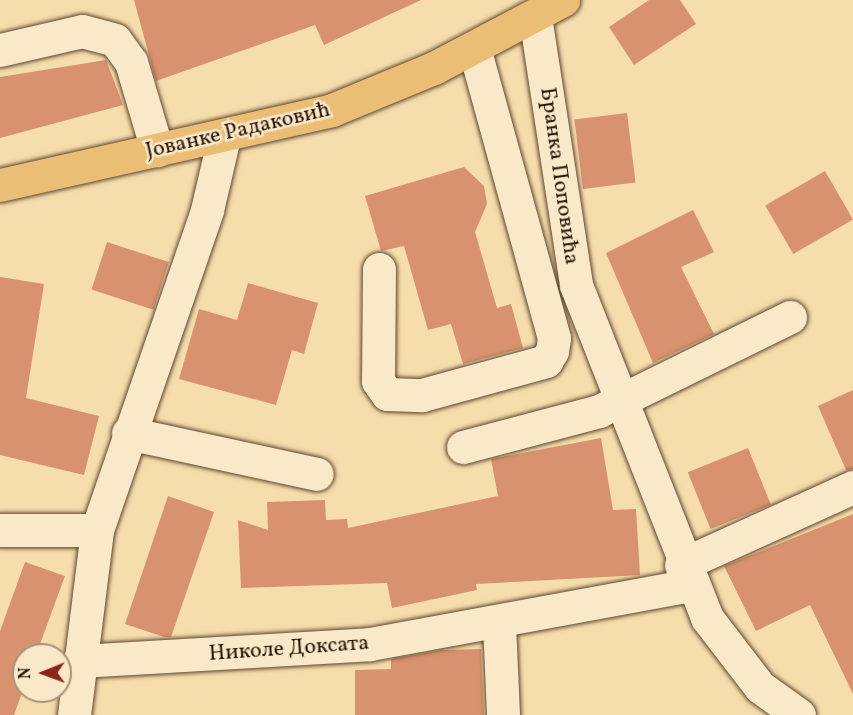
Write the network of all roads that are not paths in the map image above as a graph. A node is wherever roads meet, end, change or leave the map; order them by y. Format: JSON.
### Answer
{"nodes":[{"id":1,"x":549,"y":8,"type":"edge"},
{"id":2,"x":474,"y":48,"type":"junction"},
{"id":3,"x":0,"y":50,"type":"edge"},
{"id":4,"x":224,"y":136,"type":"junction"},
{"id":5,"x":157,"y":150,"type":"junction"},
{"id":6,"x":0,"y":185,"type":"edge"},
{"id":7,"x":380,"y":269,"type":"dead end"},
{"id":8,"x":790,"y":317,"type":"dead end"},
{"id":9,"x":620,"y":401,"type":"junction"},
{"id":10,"x":128,"y":433,"type":"junction"},
{"id":11,"x":463,"y":447,"type":"dead end"},
{"id":12,"x":317,"y":474,"type":"dead end"},
{"id":13,"x":853,"y":487,"type":"edge"},
{"id":14,"x":0,"y":530,"type":"edge"},
{"id":15,"x":97,"y":530,"type":"junction"},
{"id":16,"x":686,"y":575,"type":"junction"},
{"id":17,"x":498,"y":623,"type":"junction"},
{"id":18,"x":79,"y":661,"type":"junction"},
{"id":19,"x":780,"y":712,"type":"edge"},
{"id":20,"x":74,"y":715,"type":"edge"},
{"id":21,"x":503,"y":715,"type":"edge"}],
"edges":[{"from":1,"to":2,"type":"main road","name":"Јованке Радаковић"},
{"from":1,"to":9,"type":"street","name":"Бранка Поповића"},
{"from":2,"to":4,"type":"main road","name":"Јованке Радаковић"},
{"from":2,"to":7,"type":"street"},
{"from":3,"to":5,"type":"street"},
{"from":4,"to":5,"type":"main road","name":"Јованке Радаковић"},
{"from":4,"to":10,"type":"street"},
{"from":5,"to":6,"type":"main road","name":"Јованке Радаковић"},
{"from":8,"to":9,"type":"street"},
{"from":9,"to":11,"type":"street"},
{"from":9,"to":16,"type":"street","name":"Бранка Поповића"},
{"from":10,"to":12,"type":"street"},
{"from":10,"to":15,"type":"street"},
{"from":13,"to":16,"type":"street"},
{"from":14,"to":15,"type":"street"},
{"from":15,"to":18,"type":"street"},
{"from":16,"to":17,"type":"street"},
{"from":16,"to":19,"type":"street","name":"Бранка Поповића"},
{"from":17,"to":18,"type":"street","name":"Николе Доксата"},
{"from":17,"to":21,"type":"street"},
{"from":18,"to":20,"type":"street"}]}
